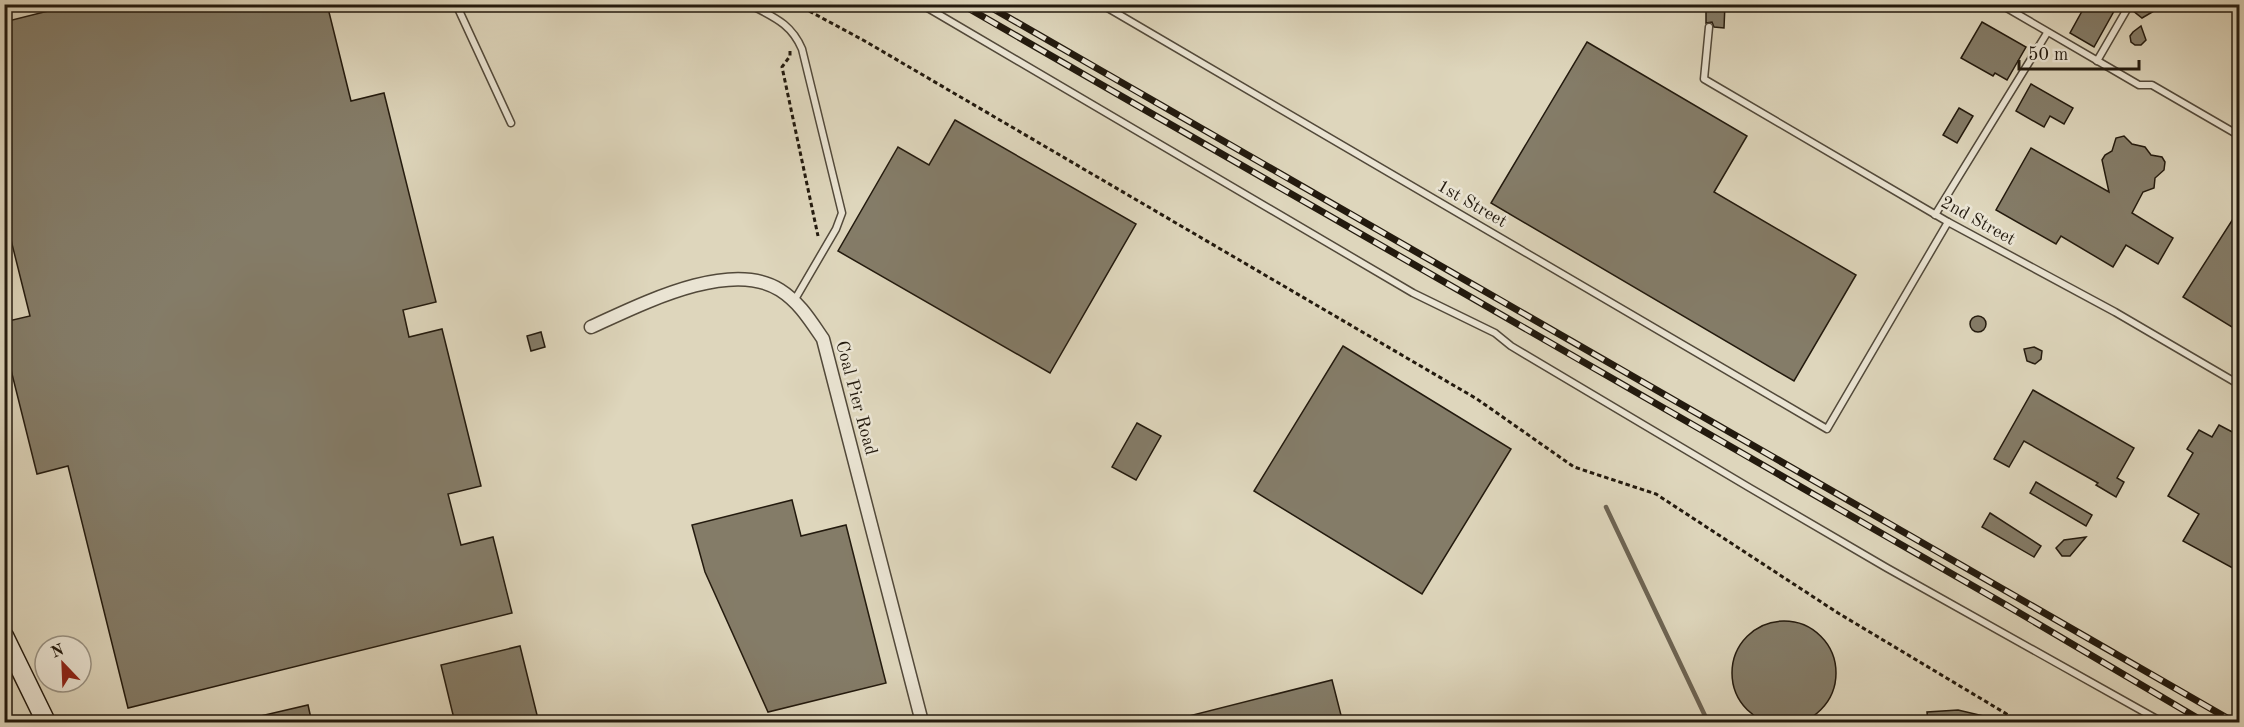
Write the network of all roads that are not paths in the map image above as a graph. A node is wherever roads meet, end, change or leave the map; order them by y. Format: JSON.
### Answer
{"nodes":[{"id":1,"x":456,"y":4,"type":"edge"},
{"id":2,"x":749,"y":4,"type":"edge"},
{"id":3,"x":921,"y":4,"type":"edge"},
{"id":4,"x":1101,"y":4,"type":"edge"},
{"id":5,"x":2000,"y":4,"type":"edge"},
{"id":6,"x":2130,"y":4,"type":"edge"},
{"id":7,"x":1709,"y":27,"type":"dead end"},
{"id":8,"x":2047,"y":33,"type":"junction"},
{"id":9,"x":2097,"y":61,"type":"junction"},
{"id":10,"x":511,"y":123,"type":"dead end"},
{"id":11,"x":2240,"y":136,"type":"edge"},
{"id":12,"x":1935,"y":215,"type":"junction"},
{"id":13,"x":1948,"y":222,"type":"junction"},
{"id":14,"x":794,"y":301,"type":"junction"},
{"id":15,"x":591,"y":327,"type":"dead end"},
{"id":16,"x":2240,"y":385,"type":"edge"},
{"id":17,"x":4,"y":636,"type":"edge"},
{"id":18,"x":46,"y":723,"type":"edge"},
{"id":19,"x":922,"y":723,"type":"edge"},
{"id":20,"x":2162,"y":723,"type":"edge"}],
"edges":[{"from":1,"to":10,"type":"lane"},
{"from":2,"to":14,"type":"lane"},
{"from":3,"to":20,"type":"lane"},
{"from":4,"to":13,"type":"lane","name":"1st Street"},
{"from":5,"to":8,"type":"lane"},
{"from":6,"to":9,"type":"lane"},
{"from":7,"to":12,"type":"lane","name":"2nd Street"},
{"from":8,"to":9,"type":"lane"},
{"from":8,"to":12,"type":"lane"},
{"from":9,"to":11,"type":"lane"},
{"from":12,"to":13,"type":"lane","name":"2nd Street"},
{"from":13,"to":16,"type":"lane","name":"2nd Street"},
{"from":14,"to":15,"type":"street","name":"Coal Pier Road"},
{"from":14,"to":19,"type":"street","name":"Coal Pier Road"},
{"from":17,"to":18,"type":"main road"}]}
